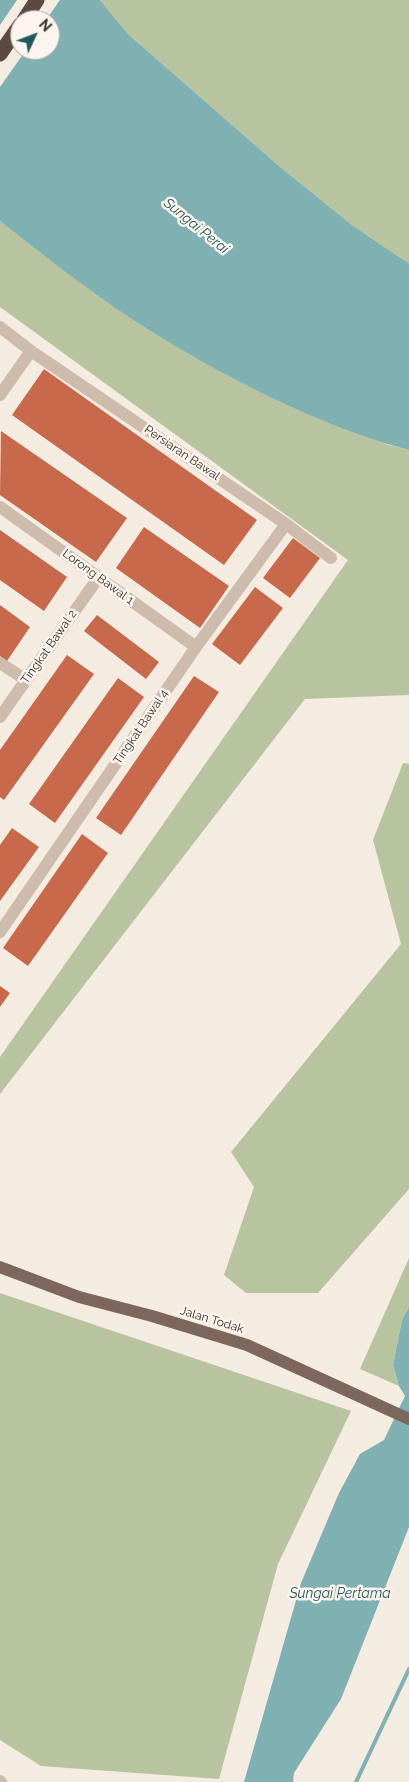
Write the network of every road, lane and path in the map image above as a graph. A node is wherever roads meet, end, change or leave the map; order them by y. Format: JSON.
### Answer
{"nodes":[{"id":1,"x":10,"y":40,"type":"edge"},
{"id":2,"x":0,"y":54,"type":"edge"},
{"id":3,"x":0,"y":327,"type":"edge"},
{"id":4,"x":31,"y":351,"type":"junction"},
{"id":5,"x":0,"y":395,"type":"edge"},
{"id":6,"x":0,"y":507,"type":"edge"},
{"id":7,"x":286,"y":524,"type":"junction"},
{"id":8,"x":331,"y":558,"type":"dead end"},
{"id":9,"x":98,"y":578,"type":"junction"},
{"id":10,"x":196,"y":648,"type":"junction"},
{"id":11,"x":0,"y":663,"type":"edge"},
{"id":12,"x":26,"y":680,"type":"junction"},
{"id":13,"x":0,"y":717,"type":"edge"},
{"id":14,"x":0,"y":932,"type":"edge"},
{"id":15,"x":0,"y":1267,"type":"edge"},
{"id":16,"x":409,"y":1420,"type":"edge"}],
"edges":[{"from":1,"to":2,"type":"highway"},
{"from":3,"to":4,"type":"street","name":"Persiaran Bawal"},
{"from":4,"to":5,"type":"street"},
{"from":4,"to":7,"type":"street","name":"Persiaran Bawal"},
{"from":6,"to":9,"type":"street","name":"Lorong Bawal 1"},
{"from":7,"to":8,"type":"street","name":"Persiaran Bawal"},
{"from":7,"to":10,"type":"street","name":"Tingkat Bawal 4"},
{"from":9,"to":10,"type":"street","name":"Lorong Bawal 1"},
{"from":9,"to":12,"type":"street","name":"Tingkat Bawal 2"},
{"from":10,"to":14,"type":"street","name":"Tingkat Bawal 4"},
{"from":11,"to":12,"type":"street"},
{"from":12,"to":13,"type":"street","name":"Tingkat Bawal 2"},
{"from":15,"to":16,"type":"main road","name":"Jalan Todak"}]}
